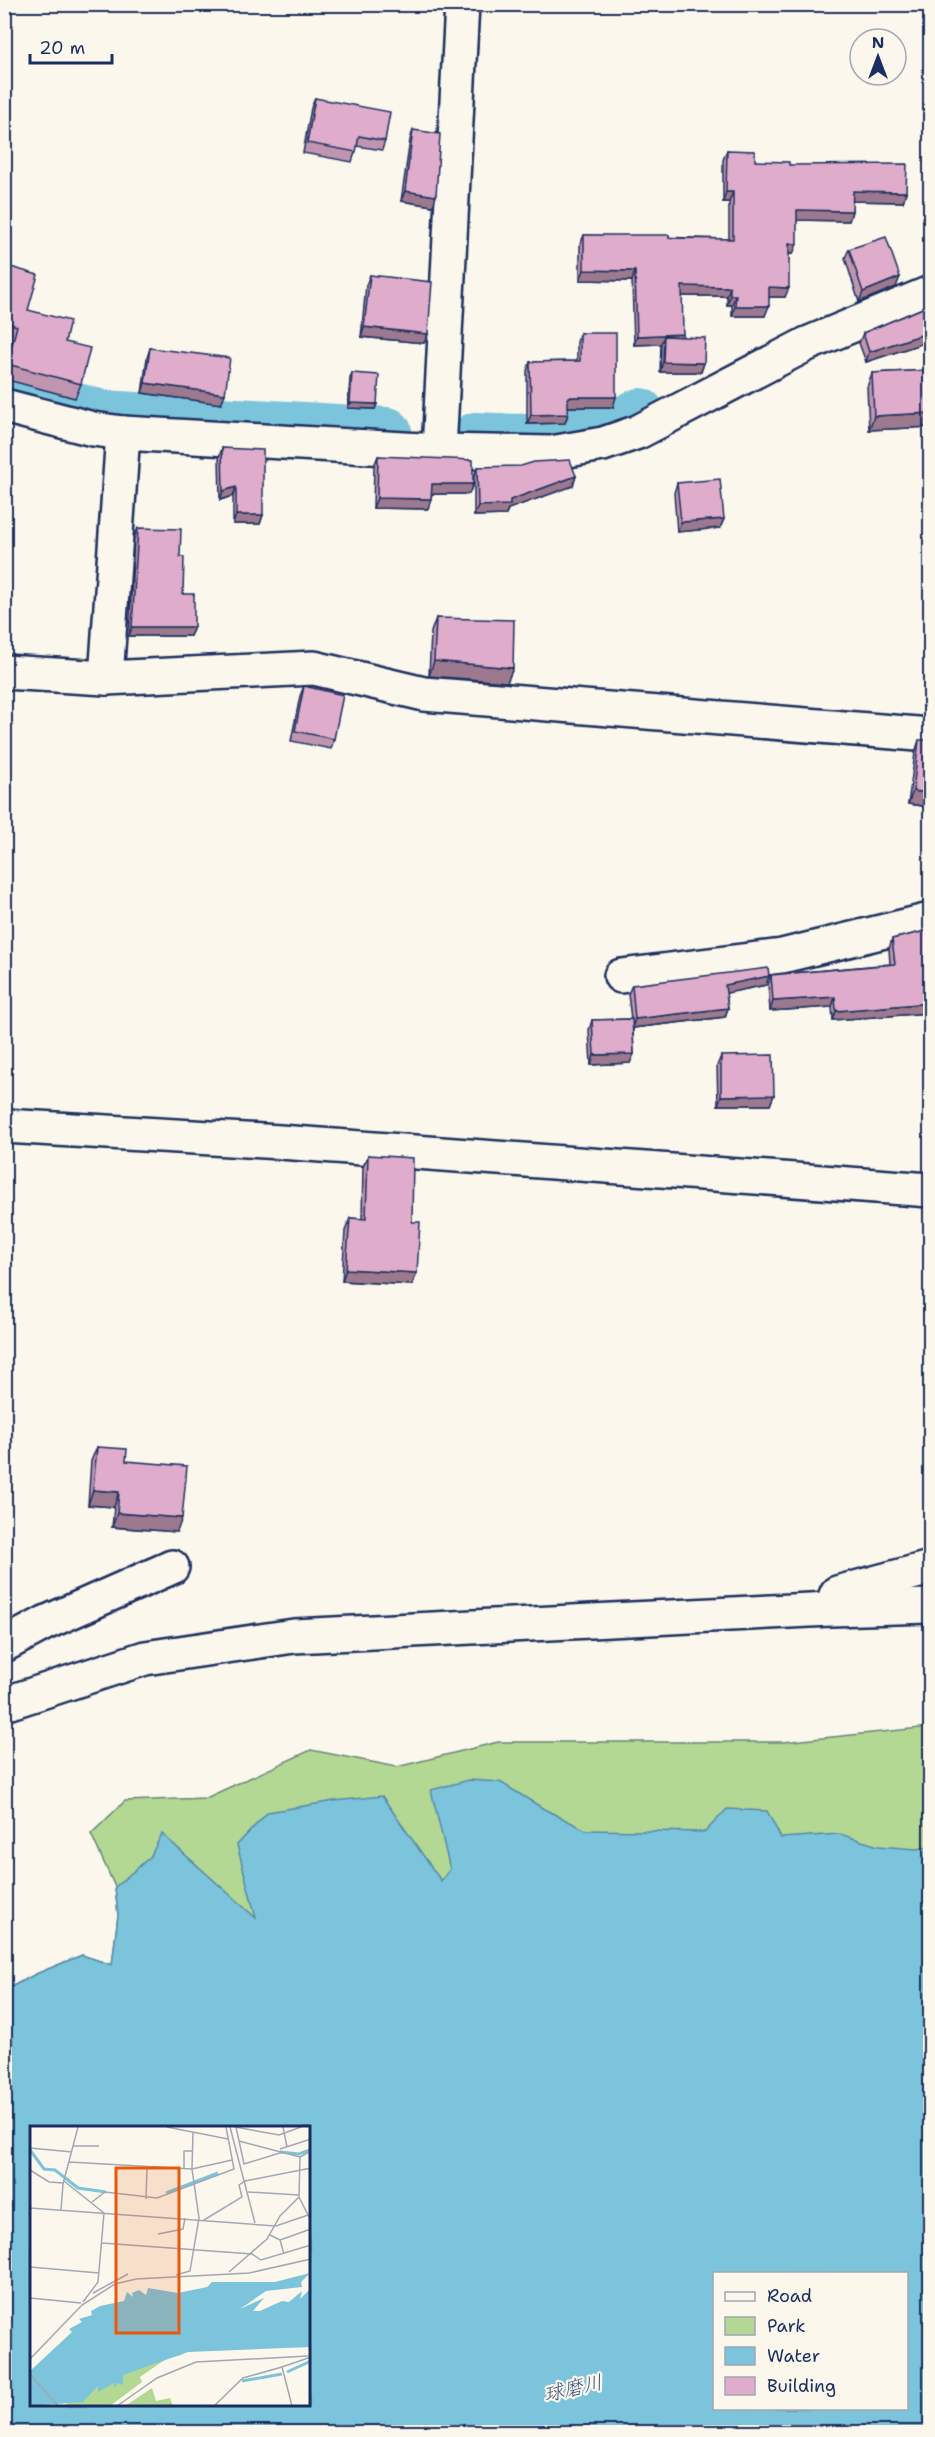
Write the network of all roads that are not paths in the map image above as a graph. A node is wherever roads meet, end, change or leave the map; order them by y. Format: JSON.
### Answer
{"nodes":[{"id":1,"x":462,"y":4,"type":"edge"},
{"id":2,"x":930,"y":293,"type":"edge"},
{"id":3,"x":4,"y":406,"type":"edge"},
{"id":4,"x":123,"y":433,"type":"junction"},
{"id":5,"x":439,"y":451,"type":"junction"},
{"id":6,"x":4,"y":672,"type":"edge"},
{"id":7,"x":106,"y":678,"type":"junction"},
{"id":8,"x":930,"y":735,"type":"edge"},
{"id":9,"x":930,"y":920,"type":"edge"},
{"id":10,"x":621,"y":976,"type":"dead end"},
{"id":11,"x":4,"y":1126,"type":"edge"},
{"id":12,"x":930,"y":1190,"type":"edge"},
{"id":13,"x":172,"y":1567,"type":"dead end"},
{"id":14,"x":930,"y":1568,"type":"edge"},
{"id":15,"x":930,"y":1606,"type":"edge"},
{"id":16,"x":830,"y":1609,"type":"junction"},
{"id":17,"x":4,"y":1644,"type":"edge"},
{"id":18,"x":4,"y":1704,"type":"edge"}],
"edges":[{"from":1,"to":5,"type":"street"},
{"from":2,"to":5,"type":"street"},
{"from":3,"to":4,"type":"street"},
{"from":4,"to":5,"type":"street"},
{"from":4,"to":7,"type":"street"},
{"from":6,"to":7,"type":"street"},
{"from":7,"to":8,"type":"street"},
{"from":9,"to":10,"type":"street"},
{"from":11,"to":12,"type":"street"},
{"from":13,"to":17,"type":"street"},
{"from":14,"to":16,"type":"street"},
{"from":15,"to":16,"type":"street"},
{"from":16,"to":18,"type":"street"}]}
